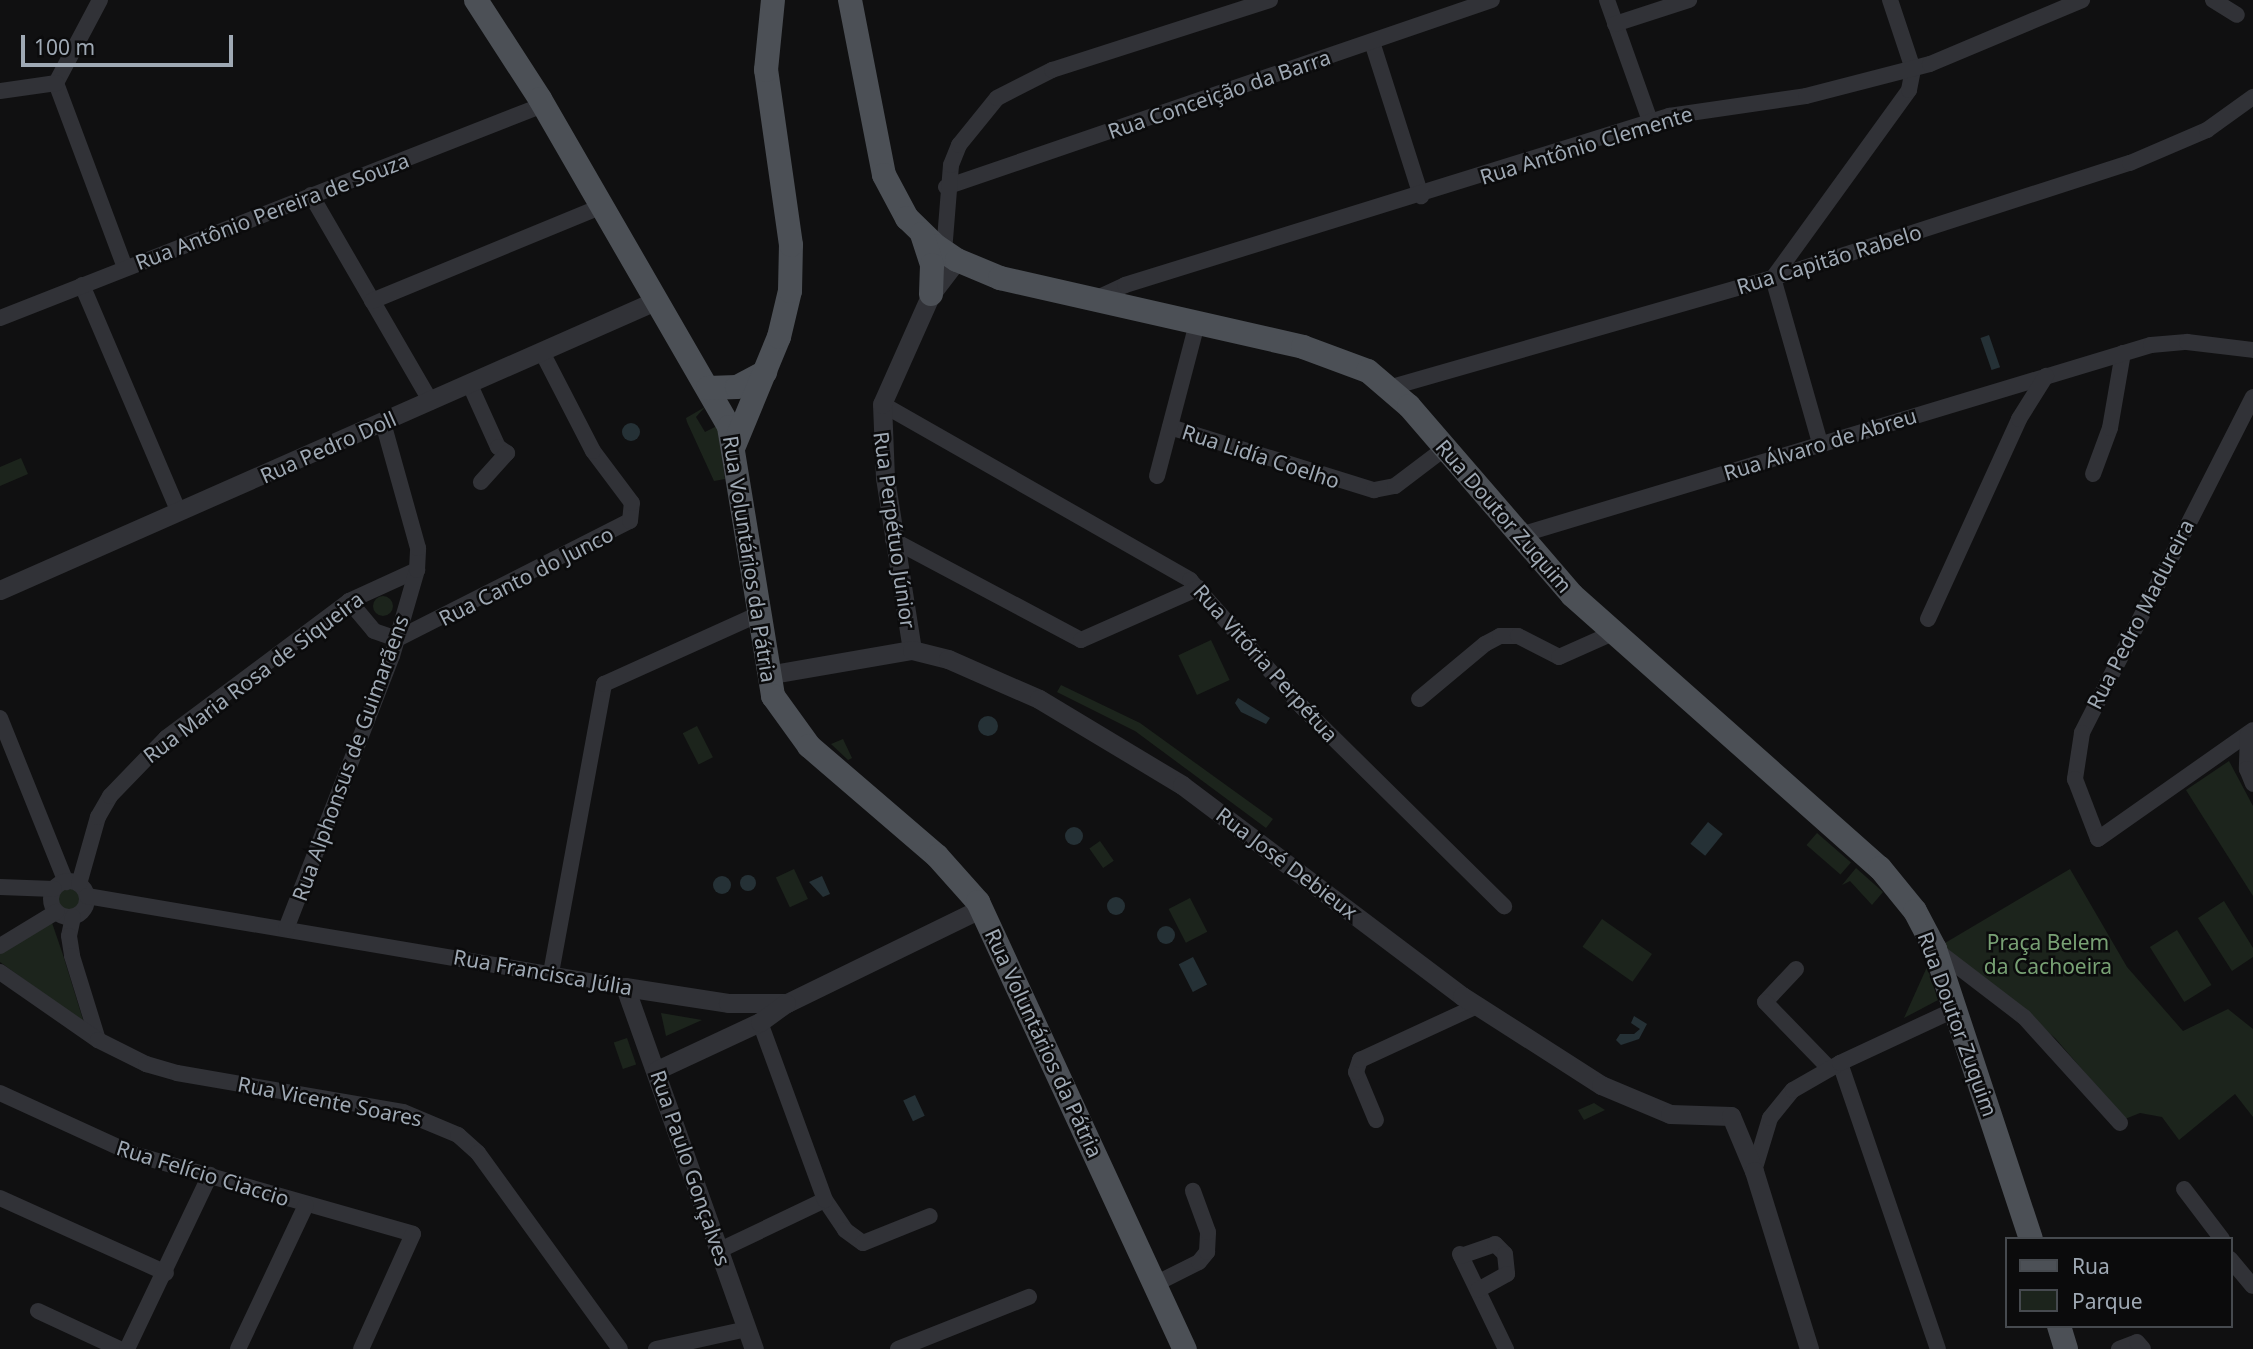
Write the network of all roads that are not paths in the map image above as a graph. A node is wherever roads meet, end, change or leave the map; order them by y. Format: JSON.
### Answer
{"nodes":[{"id":1,"x":100,"y":0,"type":"edge"},
{"id":2,"x":476,"y":0,"type":"edge"},
{"id":3,"x":773,"y":0,"type":"edge"},
{"id":4,"x":850,"y":0,"type":"edge"},
{"id":5,"x":1270,"y":0,"type":"edge"},
{"id":6,"x":1492,"y":0,"type":"edge"},
{"id":7,"x":1607,"y":0,"type":"edge"},
{"id":8,"x":1689,"y":0,"type":"edge"},
{"id":9,"x":1890,"y":0,"type":"edge"},
{"id":10,"x":2082,"y":0,"type":"edge"},
{"id":11,"x":2213,"y":0,"type":"edge"},
{"id":12,"x":2238,"y":15,"type":"dead end"},
{"id":13,"x":1615,"y":24,"type":"junction"},
{"id":14,"x":1372,"y":42,"type":"junction"},
{"id":15,"x":1913,"y":69,"type":"junction"},
{"id":16,"x":56,"y":83,"type":"junction"},
{"id":17,"x":0,"y":91,"type":"edge"},
{"id":18,"x":2253,"y":97,"type":"edge"},
{"id":19,"x":544,"y":106,"type":"junction"},
{"id":20,"x":1650,"y":121,"type":"junction"},
{"id":21,"x":946,"y":187,"type":"junction"},
{"id":22,"x":311,"y":195,"type":"junction"},
{"id":23,"x":1421,"y":196,"type":"junction"},
{"id":24,"x":600,"y":207,"type":"junction"},
{"id":25,"x":922,"y":234,"type":"junction"},
{"id":26,"x":951,"y":256,"type":"junction"},
{"id":27,"x":125,"y":268,"type":"junction"},
{"id":28,"x":1773,"y":278,"type":"junction"},
{"id":29,"x":82,"y":285,"type":"junction"},
{"id":30,"x":931,"y":294,"type":"junction"},
{"id":31,"x":372,"y":301,"type":"junction"},
{"id":32,"x":1090,"y":301,"type":"junction"},
{"id":33,"x":655,"y":302,"type":"junction"},
{"id":34,"x":0,"y":318,"type":"edge"},
{"id":35,"x":1197,"y":324,"type":"junction"},
{"id":36,"x":2253,"y":350,"type":"edge"},
{"id":37,"x":2123,"y":353,"type":"junction"},
{"id":38,"x":543,"y":354,"type":"junction"},
{"id":39,"x":765,"y":372,"type":"junction"},
{"id":40,"x":2046,"y":376,"type":"junction"},
{"id":41,"x":470,"y":386,"type":"junction"},
{"id":42,"x":1392,"y":387,"type":"junction"},
{"id":43,"x":708,"y":388,"type":"junction"},
{"id":44,"x":2253,"y":397,"type":"edge"},
{"id":45,"x":431,"y":402,"type":"junction"},
{"id":46,"x":882,"y":404,"type":"junction"},
{"id":47,"x":383,"y":423,"type":"junction"},
{"id":48,"x":1170,"y":427,"type":"junction"},
{"id":49,"x":1820,"y":443,"type":"junction"},
{"id":50,"x":734,"y":446,"type":"junction"},
{"id":51,"x":1444,"y":449,"type":"junction"},
{"id":52,"x":2093,"y":474,"type":"dead end"},
{"id":53,"x":1157,"y":475,"type":"dead end"},
{"id":54,"x":481,"y":482,"type":"dead end"},
{"id":55,"x":178,"y":512,"type":"junction"},
{"id":56,"x":1517,"y":536,"type":"junction"},
{"id":57,"x":893,"y":540,"type":"junction"},
{"id":58,"x":417,"y":570,"type":"junction"},
{"id":59,"x":1199,"y":588,"type":"junction"},
{"id":60,"x":0,"y":590,"type":"edge"},
{"id":61,"x":349,"y":601,"type":"junction"},
{"id":62,"x":757,"y":615,"type":"junction"},
{"id":63,"x":1928,"y":618,"type":"dead end"},
{"id":64,"x":1613,"y":633,"type":"junction"},
{"id":65,"x":397,"y":639,"type":"junction"},
{"id":66,"x":912,"y":650,"type":"junction"},
{"id":67,"x":767,"y":675,"type":"junction"},
{"id":68,"x":1419,"y":699,"type":"dead end"},
{"id":69,"x":0,"y":718,"type":"edge"},
{"id":70,"x":2250,"y":732,"type":"edge"},
{"id":71,"x":2253,"y":784,"type":"edge"},
{"id":72,"x":0,"y":887,"type":"edge"},
{"id":73,"x":71,"y":888,"type":"junction"},
{"id":74,"x":1504,"y":906,"type":"dead end"},
{"id":75,"x":982,"y":908,"type":"junction"},
{"id":76,"x":56,"y":912,"type":"junction"},
{"id":77,"x":73,"y":917,"type":"junction"},
{"id":78,"x":286,"y":929,"type":"junction"},
{"id":79,"x":0,"y":946,"type":"edge"},
{"id":80,"x":1935,"y":949,"type":"junction"},
{"id":81,"x":1797,"y":969,"type":"dead end"},
{"id":82,"x":0,"y":972,"type":"edge"},
{"id":83,"x":551,"y":973,"type":"junction"},
{"id":84,"x":625,"y":987,"type":"junction"},
{"id":85,"x":728,"y":1003,"type":"junction"},
{"id":86,"x":787,"y":1003,"type":"junction"},
{"id":87,"x":1476,"y":1006,"type":"junction"},
{"id":88,"x":1956,"y":1009,"type":"junction"},
{"id":89,"x":760,"y":1022,"type":"junction"},
{"id":90,"x":733,"y":1035,"type":"junction"},
{"id":91,"x":98,"y":1040,"type":"junction"},
{"id":92,"x":1835,"y":1066,"type":"junction"},
{"id":93,"x":657,"y":1070,"type":"junction"},
{"id":94,"x":0,"y":1093,"type":"edge"},
{"id":95,"x":1376,"y":1120,"type":"dead end"},
{"id":96,"x":2120,"y":1123,"type":"dead end"},
{"id":97,"x":1754,"y":1171,"type":"junction"},
{"id":98,"x":210,"y":1175,"type":"junction"},
{"id":99,"x":2184,"y":1189,"type":"dead end"},
{"id":100,"x":1193,"y":1191,"type":"dead end"},
{"id":101,"x":0,"y":1198,"type":"edge"},
{"id":102,"x":824,"y":1200,"type":"junction"},
{"id":103,"x":306,"y":1205,"type":"junction"},
{"id":104,"x":930,"y":1216,"type":"dead end"},
{"id":105,"x":2030,"y":1237,"type":"edge"},
{"id":106,"x":2220,"y":1237,"type":"edge"},
{"id":107,"x":720,"y":1251,"type":"junction"},
{"id":108,"x":2232,"y":1261,"type":"edge"},
{"id":109,"x":166,"y":1273,"type":"junction"},
{"id":110,"x":1156,"y":1284,"type":"junction"},
{"id":111,"x":2253,"y":1286,"type":"edge"},
{"id":112,"x":1478,"y":1290,"type":"junction"},
{"id":113,"x":1028,"y":1297,"type":"dead end"},
{"id":114,"x":38,"y":1311,"type":"dead end"},
{"id":115,"x":2060,"y":1328,"type":"edge"},
{"id":116,"x":747,"y":1329,"type":"junction"},
{"id":117,"x":120,"y":1349,"type":"edge"},
{"id":118,"x":127,"y":1349,"type":"edge"},
{"id":119,"x":238,"y":1349,"type":"edge"},
{"id":120,"x":361,"y":1349,"type":"edge"},
{"id":121,"x":620,"y":1349,"type":"edge"},
{"id":122,"x":656,"y":1349,"type":"edge"},
{"id":123,"x":754,"y":1349,"type":"edge"},
{"id":124,"x":898,"y":1349,"type":"edge"},
{"id":125,"x":1185,"y":1349,"type":"edge"},
{"id":126,"x":1506,"y":1349,"type":"edge"},
{"id":127,"x":1809,"y":1349,"type":"edge"},
{"id":128,"x":1938,"y":1349,"type":"edge"},
{"id":129,"x":2066,"y":1349,"type":"edge"},
{"id":130,"x":2119,"y":1349,"type":"edge"},
{"id":131,"x":2143,"y":1349,"type":"edge"}],
"edges":[{"from":1,"to":16,"type":"street"},
{"from":2,"to":19,"type":"main road","name":"Rua Voluntários da Pátria"},
{"from":3,"to":39,"type":"main road"},
{"from":4,"to":25,"type":"main road","name":"Rua Doutor Zuquim"},
{"from":5,"to":21,"type":"street"},
{"from":6,"to":14,"type":"street","name":"Rua Conceição da Barra"},
{"from":7,"to":13,"type":"street"},
{"from":8,"to":13,"type":"street"},
{"from":9,"to":15,"type":"street"},
{"from":10,"to":15,"type":"street","name":"Rua Antônio Clemente"},
{"from":11,"to":12,"type":"street"},
{"from":13,"to":20,"type":"street"},
{"from":14,"to":21,"type":"street","name":"Rua Conceição da Barra"},
{"from":14,"to":23,"type":"street"},
{"from":15,"to":20,"type":"street","name":"Rua Antônio Clemente"},
{"from":15,"to":28,"type":"street"},
{"from":16,"to":17,"type":"street"},
{"from":16,"to":27,"type":"street"},
{"from":18,"to":28,"type":"street","name":"Rua Capitão Rabelo"},
{"from":19,"to":22,"type":"street","name":"Rua Antônio Pereira de Souza"},
{"from":19,"to":24,"type":"main road","name":"Rua Voluntários da Pátria"},
{"from":20,"to":23,"type":"street","name":"Rua Antônio Clemente"},
{"from":21,"to":26,"type":"street"},
{"from":22,"to":27,"type":"street","name":"Rua Antônio Pereira de Souza"},
{"from":22,"to":31,"type":"street"},
{"from":23,"to":32,"type":"street","name":"Rua Antônio Clemente"},
{"from":24,"to":31,"type":"street"},
{"from":24,"to":33,"type":"main road","name":"Rua Voluntários da Pátria"},
{"from":25,"to":26,"type":"main road","name":"Rua Doutor Zuquim"},
{"from":25,"to":30,"type":"main road"},
{"from":26,"to":30,"type":"street","name":"Rua Perpétuo Júnior"},
{"from":26,"to":32,"type":"main road","name":"Rua Doutor Zuquim"},
{"from":27,"to":29,"type":"street","name":"Rua Antônio Pereira de Souza"},
{"from":28,"to":42,"type":"street","name":"Rua Capitão Rabelo"},
{"from":28,"to":49,"type":"street"},
{"from":29,"to":34,"type":"street","name":"Rua Antônio Pereira de Souza"},
{"from":29,"to":55,"type":"street"},
{"from":30,"to":46,"type":"street","name":"Rua Perpétuo Júnior"},
{"from":31,"to":45,"type":"street"},
{"from":32,"to":35,"type":"main road","name":"Rua Doutor Zuquim"},
{"from":33,"to":38,"type":"street","name":"Rua Pedro Doll"},
{"from":33,"to":43,"type":"main road","name":"Rua Voluntários da Pátria"},
{"from":35,"to":42,"type":"main road","name":"Rua Doutor Zuquim"},
{"from":35,"to":48,"type":"street","name":"Rua Lidía Coelho"},
{"from":36,"to":37,"type":"street","name":"Rua Álvaro de Abreu"},
{"from":37,"to":40,"type":"street","name":"Rua Álvaro de Abreu"},
{"from":37,"to":52,"type":"street"},
{"from":38,"to":41,"type":"street","name":"Rua Pedro Doll"},
{"from":38,"to":65,"type":"street","name":"Rua Canto do Junco"},
{"from":39,"to":43,"type":"main road"},
{"from":39,"to":50,"type":"main road"},
{"from":40,"to":49,"type":"street","name":"Rua Álvaro de Abreu"},
{"from":40,"to":63,"type":"street"},
{"from":41,"to":45,"type":"street","name":"Rua Pedro Doll"},
{"from":41,"to":54,"type":"street"},
{"from":42,"to":51,"type":"main road","name":"Rua Doutor Zuquim"},
{"from":43,"to":50,"type":"main road","name":"Rua Voluntários da Pátria"},
{"from":44,"to":70,"type":"street","name":"Rua Pedro Madureira"},
{"from":45,"to":47,"type":"street","name":"Rua Pedro Doll"},
{"from":46,"to":57,"type":"street","name":"Rua Perpétuo Júnior"},
{"from":46,"to":59,"type":"street","name":"Rua Vitória Perpétua"},
{"from":47,"to":55,"type":"street","name":"Rua Pedro Doll"},
{"from":47,"to":58,"type":"street","name":"Rua Alphonsus de Guimarãens"},
{"from":48,"to":51,"type":"street","name":"Rua Lidía Coelho"},
{"from":48,"to":53,"type":"street"},
{"from":49,"to":56,"type":"street","name":"Rua Álvaro de Abreu"},
{"from":50,"to":62,"type":"main road","name":"Rua Voluntários da Pátria"},
{"from":51,"to":56,"type":"main road","name":"Rua Doutor Zuquim"},
{"from":55,"to":60,"type":"street","name":"Rua Pedro Doll"},
{"from":56,"to":64,"type":"main road","name":"Rua Doutor Zuquim"},
{"from":57,"to":59,"type":"street"},
{"from":57,"to":66,"type":"street","name":"Rua Perpétuo Júnior"},
{"from":58,"to":61,"type":"street","name":"Rua Maria Rosa de Siqueira"},
{"from":58,"to":65,"type":"street","name":"Rua Alphonsus de Guimarãens"},
{"from":59,"to":74,"type":"street","name":"Rua Vitória Perpétua"},
{"from":61,"to":65,"type":"street"},
{"from":61,"to":73,"type":"street","name":"Rua Maria Rosa de Siqueira"},
{"from":62,"to":67,"type":"main road","name":"Rua Voluntários da Pátria"},
{"from":62,"to":83,"type":"street"},
{"from":64,"to":68,"type":"street"},
{"from":64,"to":80,"type":"main road","name":"Rua Doutor Zuquim"},
{"from":65,"to":78,"type":"street","name":"Rua Alphonsus de Guimarãens"},
{"from":66,"to":67,"type":"street","name":"Rua José Debieux"},
{"from":66,"to":87,"type":"street","name":"Rua José Debieux"},
{"from":67,"to":75,"type":"main road","name":"Rua Voluntários da Pátria"},
{"from":69,"to":73,"type":"street"},
{"from":70,"to":71,"type":"street"},
{"from":72,"to":73,"type":"street","name":"Rua Francisca Júlia"},
{"from":73,"to":76,"type":"street"},
{"from":73,"to":77,"type":"street"},
{"from":73,"to":78,"type":"street","name":"Rua Francisca Júlia"},
{"from":75,"to":86,"type":"street","name":"Rua Francisca Júlia"},
{"from":75,"to":110,"type":"main road","name":"Rua Voluntários da Pátria"},
{"from":76,"to":77,"type":"street"},
{"from":76,"to":79,"type":"street"},
{"from":77,"to":91,"type":"street"},
{"from":78,"to":83,"type":"street","name":"Rua Francisca Júlia"},
{"from":80,"to":88,"type":"main road","name":"Rua Doutor Zuquim"},
{"from":80,"to":96,"type":"street"},
{"from":81,"to":92,"type":"street"},
{"from":82,"to":91,"type":"street","name":"Rua Vicente Soares"},
{"from":83,"to":84,"type":"street","name":"Rua Francisca Júlia"},
{"from":84,"to":85,"type":"street","name":"Rua Francisca Júlia"},
{"from":84,"to":93,"type":"street","name":"Rua Paulo Gonçalves"},
{"from":85,"to":86,"type":"street","name":"Rua Francisca Júlia"},
{"from":85,"to":90,"type":"street"},
{"from":86,"to":89,"type":"street"},
{"from":87,"to":95,"type":"street"},
{"from":87,"to":97,"type":"street","name":"Rua José Debieux"},
{"from":88,"to":92,"type":"street"},
{"from":88,"to":105,"type":"main road","name":"Rua Doutor Zuquim"},
{"from":89,"to":90,"type":"street"},
{"from":89,"to":102,"type":"street"},
{"from":90,"to":93,"type":"street"},
{"from":91,"to":121,"type":"street","name":"Rua Vicente Soares"},
{"from":92,"to":97,"type":"street"},
{"from":92,"to":128,"type":"street"},
{"from":93,"to":107,"type":"street","name":"Rua Paulo Gonçalves"},
{"from":94,"to":98,"type":"street","name":"Rua Felício Ciaccio"},
{"from":97,"to":127,"type":"street"},
{"from":98,"to":103,"type":"street","name":"Rua Felício Ciaccio"},
{"from":98,"to":109,"type":"street"},
{"from":99,"to":106,"type":"street"},
{"from":100,"to":110,"type":"street"},
{"from":101,"to":109,"type":"street"},
{"from":102,"to":104,"type":"street"},
{"from":102,"to":107,"type":"street"},
{"from":103,"to":119,"type":"street"},
{"from":103,"to":120,"type":"street","name":"Rua Felício Ciaccio"},
{"from":107,"to":116,"type":"street","name":"Rua Paulo Gonçalves"},
{"from":108,"to":111,"type":"street"},
{"from":109,"to":118,"type":"street"},
{"from":110,"to":125,"type":"main road","name":"Rua Voluntários da Pátria"},
{"from":112,"to":112,"type":"street"},
{"from":112,"to":126,"type":"street"},
{"from":113,"to":124,"type":"street"},
{"from":114,"to":117,"type":"street"},
{"from":115,"to":129,"type":"main road"},
{"from":116,"to":122,"type":"street"},
{"from":116,"to":123,"type":"street","name":"Rua Paulo Gonçalves"},
{"from":130,"to":131,"type":"street"}]}
